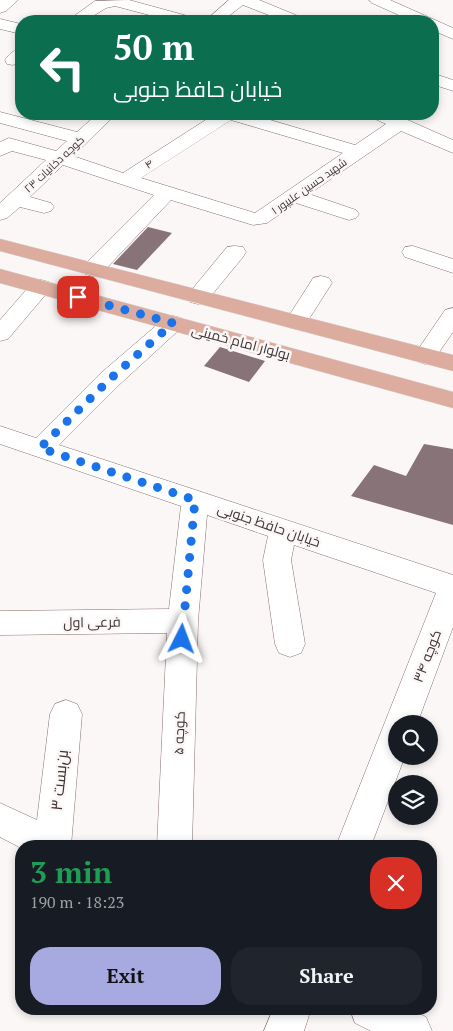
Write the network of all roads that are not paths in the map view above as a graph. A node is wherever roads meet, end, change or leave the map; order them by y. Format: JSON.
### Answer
{"nodes":[{"id":1,"x":239,"y":0,"type":"edge"},
{"id":2,"x":246,"y":0,"type":"edge"},
{"id":3,"x":377,"y":0,"type":"edge"},
{"id":4,"x":84,"y":15,"type":"edge"},
{"id":5,"x":166,"y":15,"type":"edge"},
{"id":6,"x":220,"y":15,"type":"edge"},
{"id":7,"x":282,"y":15,"type":"edge"},
{"id":8,"x":411,"y":15,"type":"edge"},
{"id":9,"x":0,"y":24,"type":"edge"},
{"id":10,"x":439,"y":27,"type":"edge"},
{"id":11,"x":15,"y":28,"type":"edge"},
{"id":12,"x":453,"y":34,"type":"edge"},
{"id":13,"x":439,"y":81,"type":"edge"},
{"id":14,"x":453,"y":86,"type":"edge"},
{"id":15,"x":0,"y":117,"type":"edge"},
{"id":16,"x":101,"y":120,"type":"edge"},
{"id":17,"x":219,"y":120,"type":"edge"},
{"id":18,"x":252,"y":120,"type":"edge"},
{"id":19,"x":393,"y":120,"type":"edge"},
{"id":20,"x":400,"y":123,"type":"junction"},
{"id":21,"x":80,"y":139,"type":"junction"},
{"id":22,"x":453,"y":147,"type":"edge"},
{"id":23,"x":0,"y":150,"type":"edge"},
{"id":24,"x":358,"y":152,"type":"junction"},
{"id":25,"x":60,"y":158,"type":"junction"},
{"id":26,"x":125,"y":180,"type":"junction"},
{"id":27,"x":167,"y":193,"type":"junction"},
{"id":28,"x":294,"y":196,"type":"junction"},
{"id":29,"x":16,"y":199,"type":"junction"},
{"id":30,"x":44,"y":207,"type":"dead end"},
{"id":31,"x":0,"y":214,"type":"edge"},
{"id":32,"x":349,"y":214,"type":"dead end"},
{"id":33,"x":0,"y":245,"type":"edge"},
{"id":34,"x":235,"y":252,"type":"dead end"},
{"id":35,"x":413,"y":252,"type":"dead end"},
{"id":36,"x":453,"y":266,"type":"edge"},
{"id":37,"x":93,"y":269,"type":"junction"},
{"id":38,"x":0,"y":276,"type":"edge"},
{"id":39,"x":322,"y":283,"type":"dead end"},
{"id":40,"x":40,"y":287,"type":"junction"},
{"id":41,"x":198,"y":296,"type":"junction"},
{"id":42,"x":453,"y":315,"type":"edge"},
{"id":43,"x":296,"y":322,"type":"junction"},
{"id":44,"x":173,"y":323,"type":"junction"},
{"id":45,"x":0,"y":334,"type":"edge"},
{"id":46,"x":425,"y":356,"type":"junction"},
{"id":47,"x":453,"y":363,"type":"edge"},
{"id":48,"x":453,"y":400,"type":"edge"},
{"id":49,"x":0,"y":435,"type":"edge"},
{"id":50,"x":40,"y":448,"type":"junction"},
{"id":51,"x":195,"y":500,"type":"junction"},
{"id":52,"x":283,"y":530,"type":"junction"},
{"id":53,"x":453,"y":587,"type":"edge"},
{"id":54,"x":183,"y":621,"type":"junction"},
{"id":55,"x":0,"y":623,"type":"edge"},
{"id":56,"x":290,"y":644,"type":"dead end"},
{"id":57,"x":66,"y":714,"type":"dead end"},
{"id":58,"x":404,"y":715,"type":"edge"},
{"id":59,"x":388,"y":757,"type":"edge"},
{"id":60,"x":0,"y":818,"type":"edge"},
{"id":61,"x":42,"y":840,"type":"edge"},
{"id":62,"x":54,"y":840,"type":"edge"},
{"id":63,"x":174,"y":840,"type":"edge"},
{"id":64,"x":356,"y":840,"type":"edge"},
{"id":65,"x":290,"y":1015,"type":"edge"},
{"id":66,"x":381,"y":1015,"type":"edge"},
{"id":67,"x":284,"y":1031,"type":"edge"},
{"id":68,"x":412,"y":1031,"type":"edge"}],
"edges":[{"from":1,"to":6,"type":"street"},
{"from":2,"to":7,"type":"street"},
{"from":3,"to":8,"type":"street"},
{"from":4,"to":5,"type":"street"},
{"from":9,"to":11,"type":"street"},
{"from":10,"to":12,"type":"street"},
{"from":13,"to":14,"type":"street"},
{"from":15,"to":21,"type":"street"},
{"from":16,"to":21,"type":"street","name":"کوچه دخانیات ۲۳"},
{"from":17,"to":26,"type":"street","name":"۴"},
{"from":18,"to":24,"type":"street"},
{"from":19,"to":20,"type":"street"},
{"from":20,"to":22,"type":"street"},
{"from":20,"to":24,"type":"street","name":"شهید حسین علیپور ۱"},
{"from":21,"to":25,"type":"street","name":"کوچه دخانیات ۲۳"},
{"from":23,"to":25,"type":"street"},
{"from":24,"to":28,"type":"street","name":"شهید حسین علیپور ۱"},
{"from":25,"to":26,"type":"street"},
{"from":25,"to":29,"type":"street","name":"کوچه دخانیات ۲۳"},
{"from":26,"to":27,"type":"street","name":"شهید حسین علیپور ۱"},
{"from":27,"to":28,"type":"street","name":"شهید حسین علیپور ۱"},
{"from":27,"to":37,"type":"street"},
{"from":28,"to":32,"type":"street"},
{"from":29,"to":30,"type":"street"},
{"from":29,"to":31,"type":"street","name":"کوچه دخانیات ۲۳"},
{"from":33,"to":37,"type":"main road"},
{"from":34,"to":41,"type":"street"},
{"from":35,"to":36,"type":"street"},
{"from":37,"to":41,"type":"main road"},
{"from":38,"to":40,"type":"main road","name":"بولوار امام خمینی"},
{"from":39,"to":43,"type":"street"},
{"from":40,"to":44,"type":"main road","name":"بولوار امام خمینی"},
{"from":40,"to":45,"type":"street"},
{"from":41,"to":43,"type":"main road"},
{"from":42,"to":46,"type":"street"},
{"from":43,"to":46,"type":"main road"},
{"from":44,"to":48,"type":"main road","name":"بولوار امام خمینی"},
{"from":44,"to":50,"type":"street"},
{"from":46,"to":47,"type":"main road"},
{"from":49,"to":50,"type":"street","name":"خیابان حافظ جنوبی"},
{"from":50,"to":51,"type":"street","name":"خیابان حافظ جنوبی"},
{"from":51,"to":52,"type":"street","name":"خیابان حافظ جنوبی"},
{"from":51,"to":54,"type":"street","name":"کوچه ۵"},
{"from":52,"to":53,"type":"street","name":"خیابان حافظ جنوبی"},
{"from":52,"to":56,"type":"street"},
{"from":53,"to":58,"type":"street","name":"کوچه ۳۴"},
{"from":54,"to":55,"type":"street","name":"فرعی اول"},
{"from":54,"to":63,"type":"street","name":"کوچه ۵"},
{"from":57,"to":62,"type":"street","name":"بن‌بست ۳"},
{"from":59,"to":64,"type":"street"},
{"from":60,"to":61,"type":"street"},
{"from":65,"to":67,"type":"street"},
{"from":66,"to":68,"type":"street"}]}
